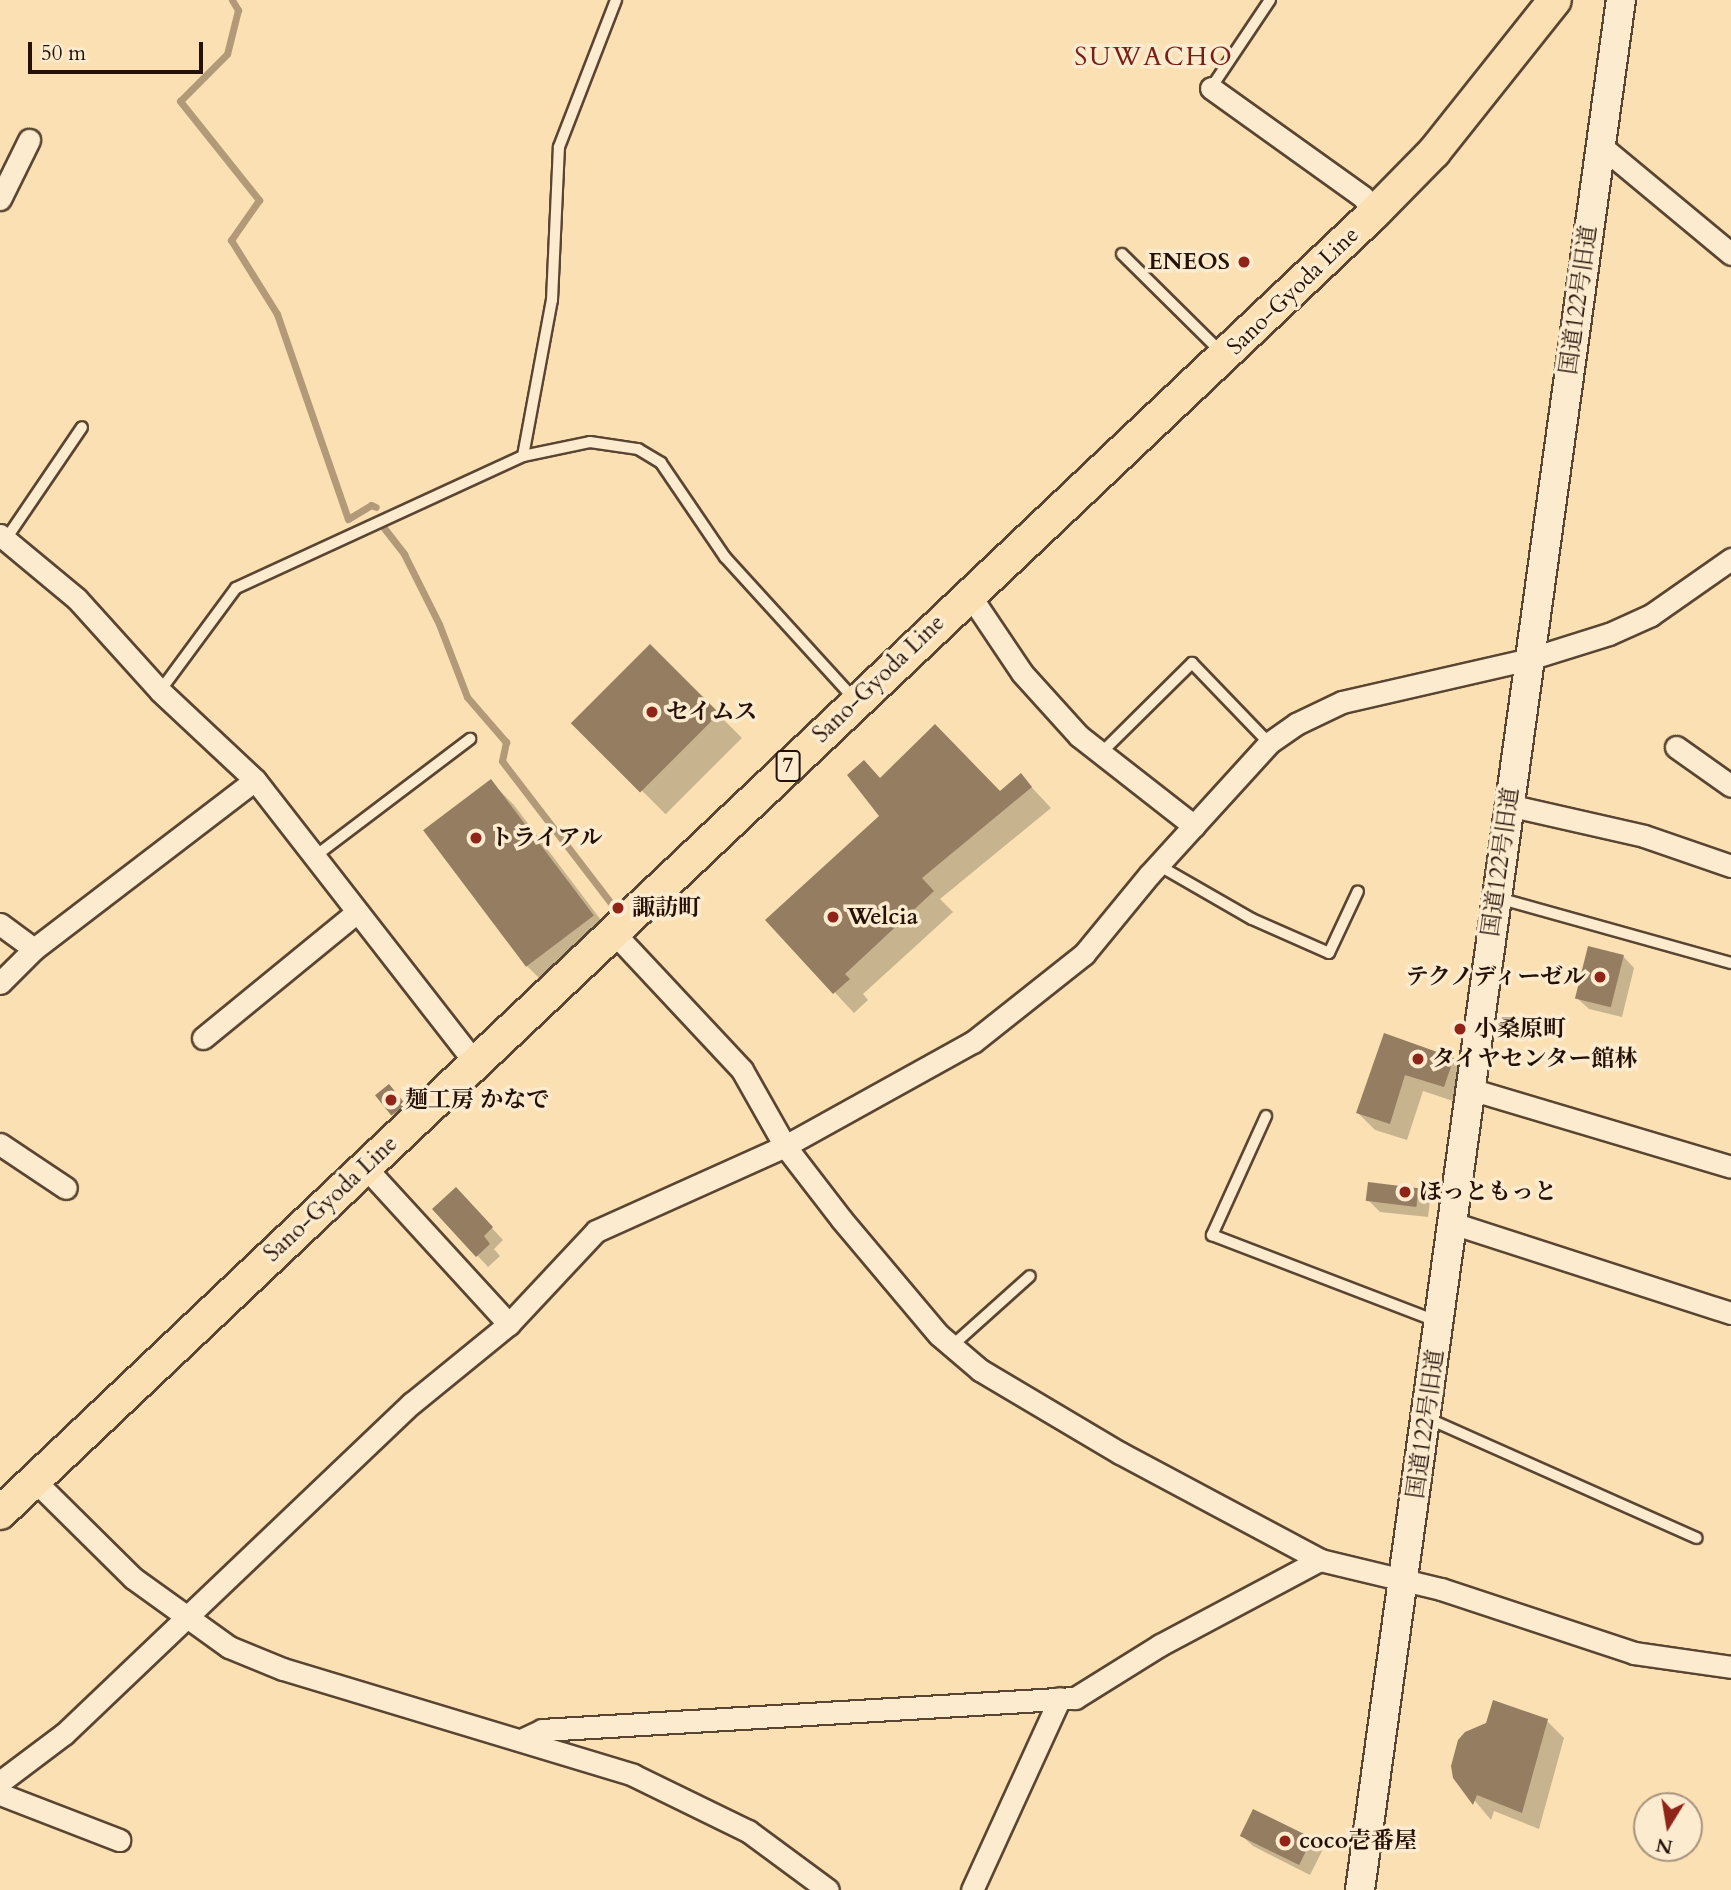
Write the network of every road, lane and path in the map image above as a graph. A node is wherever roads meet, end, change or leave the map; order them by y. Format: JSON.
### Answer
{"nodes":[{"id":1,"x":616,"y":0,"type":"edge"},
{"id":2,"x":1270,"y":0,"type":"edge"},
{"id":3,"x":1555,"y":0,"type":"edge"},
{"id":4,"x":1622,"y":0,"type":"edge"},
{"id":5,"x":1211,"y":88,"type":"joint"},
{"id":6,"x":29,"y":140,"type":"dead end"},
{"id":7,"x":1601,"y":146,"type":"junction"},
{"id":8,"x":0,"y":199,"type":"edge"},
{"id":9,"x":1374,"y":213,"type":"junction"},
{"id":10,"x":1122,"y":254,"type":"dead end"},
{"id":11,"x":1731,"y":254,"type":"edge"},
{"id":12,"x":1225,"y":355,"type":"junction"},
{"id":13,"x":82,"y":426,"type":"dead end"},
{"id":14,"x":523,"y":456,"type":"junction"},
{"id":15,"x":2,"y":540,"type":"edge"},
{"id":16,"x":1727,"y":571,"type":"edge"},
{"id":17,"x":969,"y":594,"type":"junction"},
{"id":18,"x":1529,"y":659,"type":"junction"},
{"id":19,"x":160,"y":691,"type":"junction"},
{"id":20,"x":856,"y":701,"type":"junction"},
{"id":21,"x":470,"y":739,"type":"dead end"},
{"id":22,"x":1269,"y":743,"type":"junction"},
{"id":23,"x":1676,"y":747,"type":"dead end"},
{"id":24,"x":1099,"y":755,"type":"junction"},
{"id":25,"x":255,"y":780,"type":"junction"},
{"id":26,"x":1731,"y":786,"type":"edge"},
{"id":27,"x":1508,"y":805,"type":"junction"},
{"id":28,"x":1194,"y":826,"type":"junction"},
{"id":29,"x":314,"y":857,"type":"junction"},
{"id":30,"x":1158,"y":865,"type":"junction"},
{"id":31,"x":1731,"y":866,"type":"edge"},
{"id":32,"x":1358,"y":891,"type":"dead end"},
{"id":33,"x":1496,"y":897,"type":"junction"},
{"id":34,"x":357,"y":912,"type":"junction"},
{"id":35,"x":0,"y":924,"type":"edge"},
{"id":36,"x":614,"y":933,"type":"junction"},
{"id":37,"x":34,"y":949,"type":"junction"},
{"id":38,"x":1731,"y":963,"type":"edge"},
{"id":39,"x":0,"y":983,"type":"edge"},
{"id":40,"x":203,"y":1038,"type":"dead end"},
{"id":41,"x":475,"y":1063,"type":"junction"},
{"id":42,"x":1470,"y":1089,"type":"junction"},
{"id":43,"x":1266,"y":1116,"type":"dead end"},
{"id":44,"x":0,"y":1144,"type":"edge"},
{"id":45,"x":785,"y":1146,"type":"junction"},
{"id":46,"x":365,"y":1167,"type":"junction"},
{"id":47,"x":1731,"y":1167,"type":"edge"},
{"id":48,"x":66,"y":1188,"type":"dead end"},
{"id":49,"x":1452,"y":1223,"type":"junction"},
{"id":50,"x":1030,"y":1276,"type":"dead end"},
{"id":51,"x":1731,"y":1312,"type":"edge"},
{"id":52,"x":1439,"y":1322,"type":"junction"},
{"id":53,"x":509,"y":1324,"type":"junction"},
{"id":54,"x":953,"y":1345,"type":"junction"},
{"id":55,"x":1427,"y":1418,"type":"junction"},
{"id":56,"x":12,"y":1495,"type":"edge"},
{"id":57,"x":1697,"y":1538,"type":"dead end"},
{"id":58,"x":1320,"y":1560,"type":"junction"},
{"id":59,"x":1405,"y":1580,"type":"junction"},
{"id":60,"x":186,"y":1620,"type":"junction"},
{"id":61,"x":1731,"y":1667,"type":"edge"},
{"id":62,"x":1060,"y":1698,"type":"junction"},
{"id":63,"x":521,"y":1740,"type":"junction"},
{"id":64,"x":0,"y":1782,"type":"edge"},
{"id":65,"x":0,"y":1794,"type":"edge"},
{"id":66,"x":119,"y":1840,"type":"dead end"},
{"id":67,"x":828,"y":1890,"type":"edge"},
{"id":68,"x":972,"y":1890,"type":"edge"},
{"id":69,"x":1360,"y":1890,"type":"edge"}],
"edges":[{"from":1,"to":14,"type":"lane"},
{"from":2,"to":5,"type":"lane"},
{"from":3,"to":9,"type":"main road","name":"Sano-Gyoda Line","number":"7"},
{"from":4,"to":7,"type":"street","name":"国道122号旧道"},
{"from":5,"to":9,"type":"street"},
{"from":6,"to":8,"type":"street"},
{"from":7,"to":11,"type":"street"},
{"from":7,"to":18,"type":"street","name":"国道122号旧道"},
{"from":9,"to":12,"type":"main road","name":"Sano-Gyoda Line","number":"7"},
{"from":10,"to":12,"type":"lane"},
{"from":12,"to":17,"type":"main road","name":"Sano-Gyoda Line","number":"7"},
{"from":13,"to":15,"type":"lane"},
{"from":14,"to":19,"type":"lane"},
{"from":14,"to":20,"type":"lane"},
{"from":15,"to":19,"type":"street"},
{"from":16,"to":18,"type":"street"},
{"from":17,"to":20,"type":"main road","name":"Sano-Gyoda Line","number":"7"},
{"from":17,"to":24,"type":"street"},
{"from":18,"to":22,"type":"street"},
{"from":18,"to":27,"type":"street","name":"国道122号旧道"},
{"from":19,"to":25,"type":"street"},
{"from":20,"to":36,"type":"main road","name":"Sano-Gyoda Line","number":"7"},
{"from":21,"to":29,"type":"lane"},
{"from":22,"to":24,"type":"lane"},
{"from":22,"to":28,"type":"street"},
{"from":23,"to":26,"type":"street"},
{"from":24,"to":28,"type":"street"},
{"from":25,"to":29,"type":"street"},
{"from":25,"to":37,"type":"street"},
{"from":27,"to":31,"type":"street"},
{"from":27,"to":33,"type":"street","name":"国道122号旧道"},
{"from":28,"to":30,"type":"street"},
{"from":29,"to":34,"type":"street"},
{"from":30,"to":32,"type":"lane"},
{"from":30,"to":45,"type":"street"},
{"from":33,"to":38,"type":"lane"},
{"from":33,"to":42,"type":"street","name":"国道122号旧道"},
{"from":34,"to":40,"type":"street"},
{"from":34,"to":41,"type":"street"},
{"from":35,"to":37,"type":"street"},
{"from":36,"to":41,"type":"main road","name":"Sano-Gyoda Line","number":"7"},
{"from":36,"to":45,"type":"street"},
{"from":37,"to":39,"type":"street"},
{"from":41,"to":46,"type":"main road","name":"Sano-Gyoda Line","number":"7"},
{"from":42,"to":47,"type":"street"},
{"from":42,"to":49,"type":"street","name":"国道122号旧道"},
{"from":43,"to":52,"type":"lane"},
{"from":44,"to":48,"type":"street"},
{"from":45,"to":53,"type":"street"},
{"from":45,"to":54,"type":"street"},
{"from":46,"to":53,"type":"street"},
{"from":46,"to":56,"type":"main road","name":"Sano-Gyoda Line","number":"7"},
{"from":49,"to":51,"type":"street"},
{"from":49,"to":52,"type":"street","name":"国道122号旧道"},
{"from":50,"to":54,"type":"lane"},
{"from":52,"to":55,"type":"street","name":"国道122号旧道"},
{"from":53,"to":60,"type":"street"},
{"from":54,"to":58,"type":"street"},
{"from":55,"to":57,"type":"lane"},
{"from":55,"to":59,"type":"street","name":"国道122号旧道"},
{"from":56,"to":60,"type":"street"},
{"from":58,"to":59,"type":"street"},
{"from":58,"to":62,"type":"street"},
{"from":59,"to":61,"type":"street"},
{"from":59,"to":69,"type":"street","name":"国道122号旧道"},
{"from":60,"to":63,"type":"street"},
{"from":60,"to":64,"type":"street"},
{"from":62,"to":63,"type":"street"},
{"from":62,"to":68,"type":"street"},
{"from":63,"to":67,"type":"street"},
{"from":65,"to":66,"type":"street"}]}
